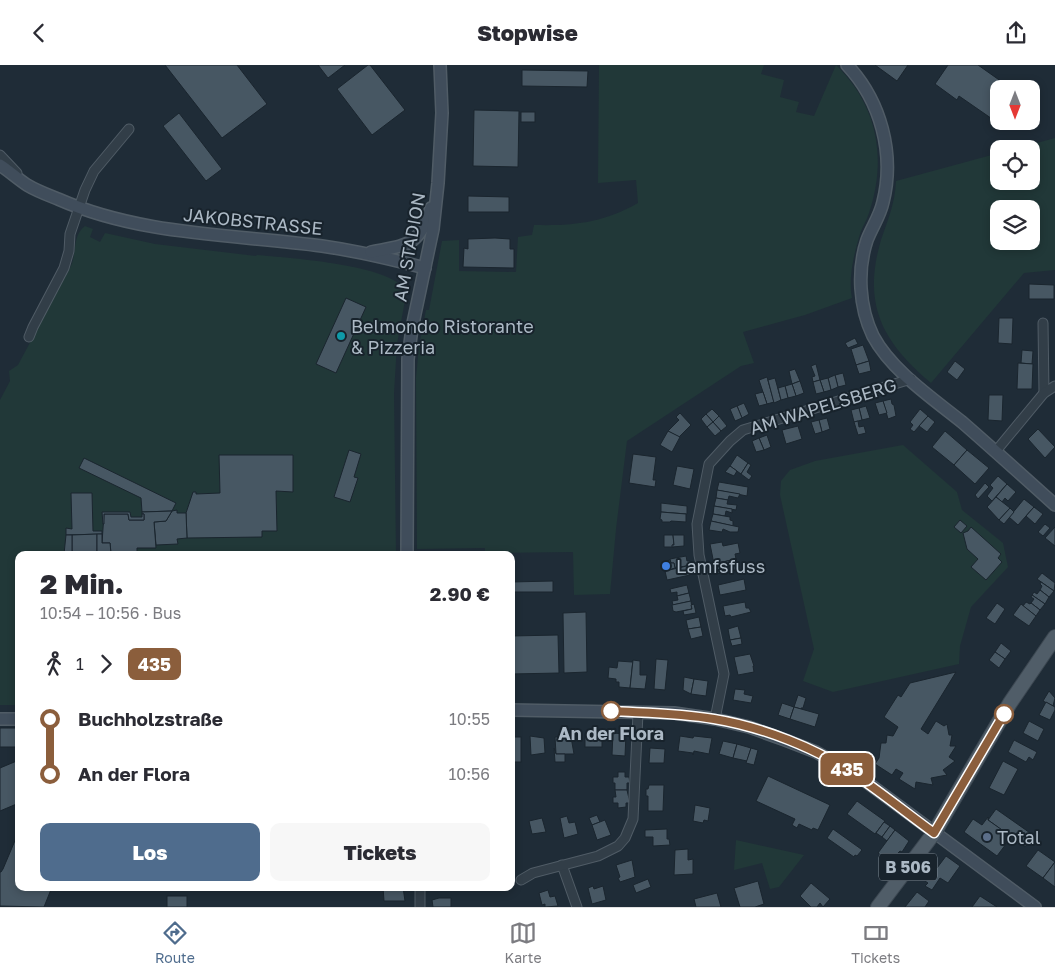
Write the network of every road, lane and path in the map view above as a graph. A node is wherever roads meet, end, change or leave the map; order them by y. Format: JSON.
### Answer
{"nodes":[{"id":1,"x":440,"y":65,"type":"edge"},
{"id":2,"x":848,"y":65,"type":"edge"},
{"id":3,"x":130,"y":129,"type":"dead end"},
{"id":4,"x":0,"y":155,"type":"edge"},
{"id":5,"x":0,"y":165,"type":"edge"},
{"id":6,"x":0,"y":169,"type":"edge"},
{"id":7,"x":438,"y":183,"type":"junction"},
{"id":8,"x":27,"y":185,"type":"junction"},
{"id":9,"x":78,"y":208,"type":"junction"},
{"id":10,"x":367,"y":253,"type":"junction"},
{"id":11,"x":425,"y":268,"type":"junction"},
{"id":12,"x":1043,"y":323,"type":"dead end"},
{"id":13,"x":29,"y":337,"type":"dead end"},
{"id":14,"x":910,"y":379,"type":"junction"},
{"id":15,"x":1055,"y":386,"type":"edge"},
{"id":16,"x":1044,"y":393,"type":"junction"},
{"id":17,"x":996,"y":451,"type":"junction"},
{"id":18,"x":1055,"y":505,"type":"edge"},
{"id":19,"x":407,"y":551,"type":"edge"},
{"id":20,"x":1055,"y":637,"type":"edge"},
{"id":21,"x":515,"y":710,"type":"edge"},
{"id":22,"x":638,"y":713,"type":"junction"},
{"id":23,"x":0,"y":719,"type":"edge"},
{"id":24,"x":15,"y":719,"type":"edge"},
{"id":25,"x":715,"y":719,"type":"junction"},
{"id":26,"x":934,"y":833,"type":"junction"},
{"id":27,"x":562,"y":865,"type":"junction"},
{"id":28,"x":521,"y":880,"type":"dead end"},
{"id":29,"x":420,"y":891,"type":"edge"},
{"id":30,"x":420,"y":907,"type":"edge"},
{"id":31,"x":576,"y":907,"type":"edge"},
{"id":32,"x":878,"y":907,"type":"edge"},
{"id":33,"x":1035,"y":907,"type":"edge"}],
"edges":[{"from":1,"to":7,"type":"main road","name":"AM STADION"},
{"from":2,"to":14,"type":"main road"},
{"from":3,"to":9,"type":"street"},
{"from":4,"to":8,"type":"street","name":"JAKOBSTRASSE"},
{"from":5,"to":8,"type":"main road"},
{"from":6,"to":8,"type":"street","name":"JAKOBSTRASSE"},
{"from":7,"to":10,"type":"main road"},
{"from":7,"to":11,"type":"main road","name":"AM STADION"},
{"from":8,"to":9,"type":"main road","name":"JAKOBSTRASSE"},
{"from":9,"to":10,"type":"main road","name":"JAKOBSTRASSE"},
{"from":9,"to":13,"type":"street"},
{"from":10,"to":11,"type":"main road","name":"JAKOBSTRASSE"},
{"from":11,"to":19,"type":"main road","name":"AM STADION"},
{"from":12,"to":16,"type":"street"},
{"from":14,"to":17,"type":"main road"},
{"from":14,"to":25,"type":"street","name":"AM WAPELSBERG"},
{"from":15,"to":16,"type":"street"},
{"from":16,"to":17,"type":"street"},
{"from":17,"to":18,"type":"main road"},
{"from":20,"to":26,"type":"main road","number":"B 506"},
{"from":21,"to":22,"type":"main road"},
{"from":22,"to":25,"type":"main road"},
{"from":22,"to":27,"type":"street"},
{"from":23,"to":24,"type":"main road"},
{"from":25,"to":26,"type":"main road"},
{"from":26,"to":32,"type":"main road","number":"B 506"},
{"from":26,"to":33,"type":"main road"},
{"from":27,"to":28,"type":"street"},
{"from":27,"to":31,"type":"street"},
{"from":29,"to":30,"type":"street"}]}
